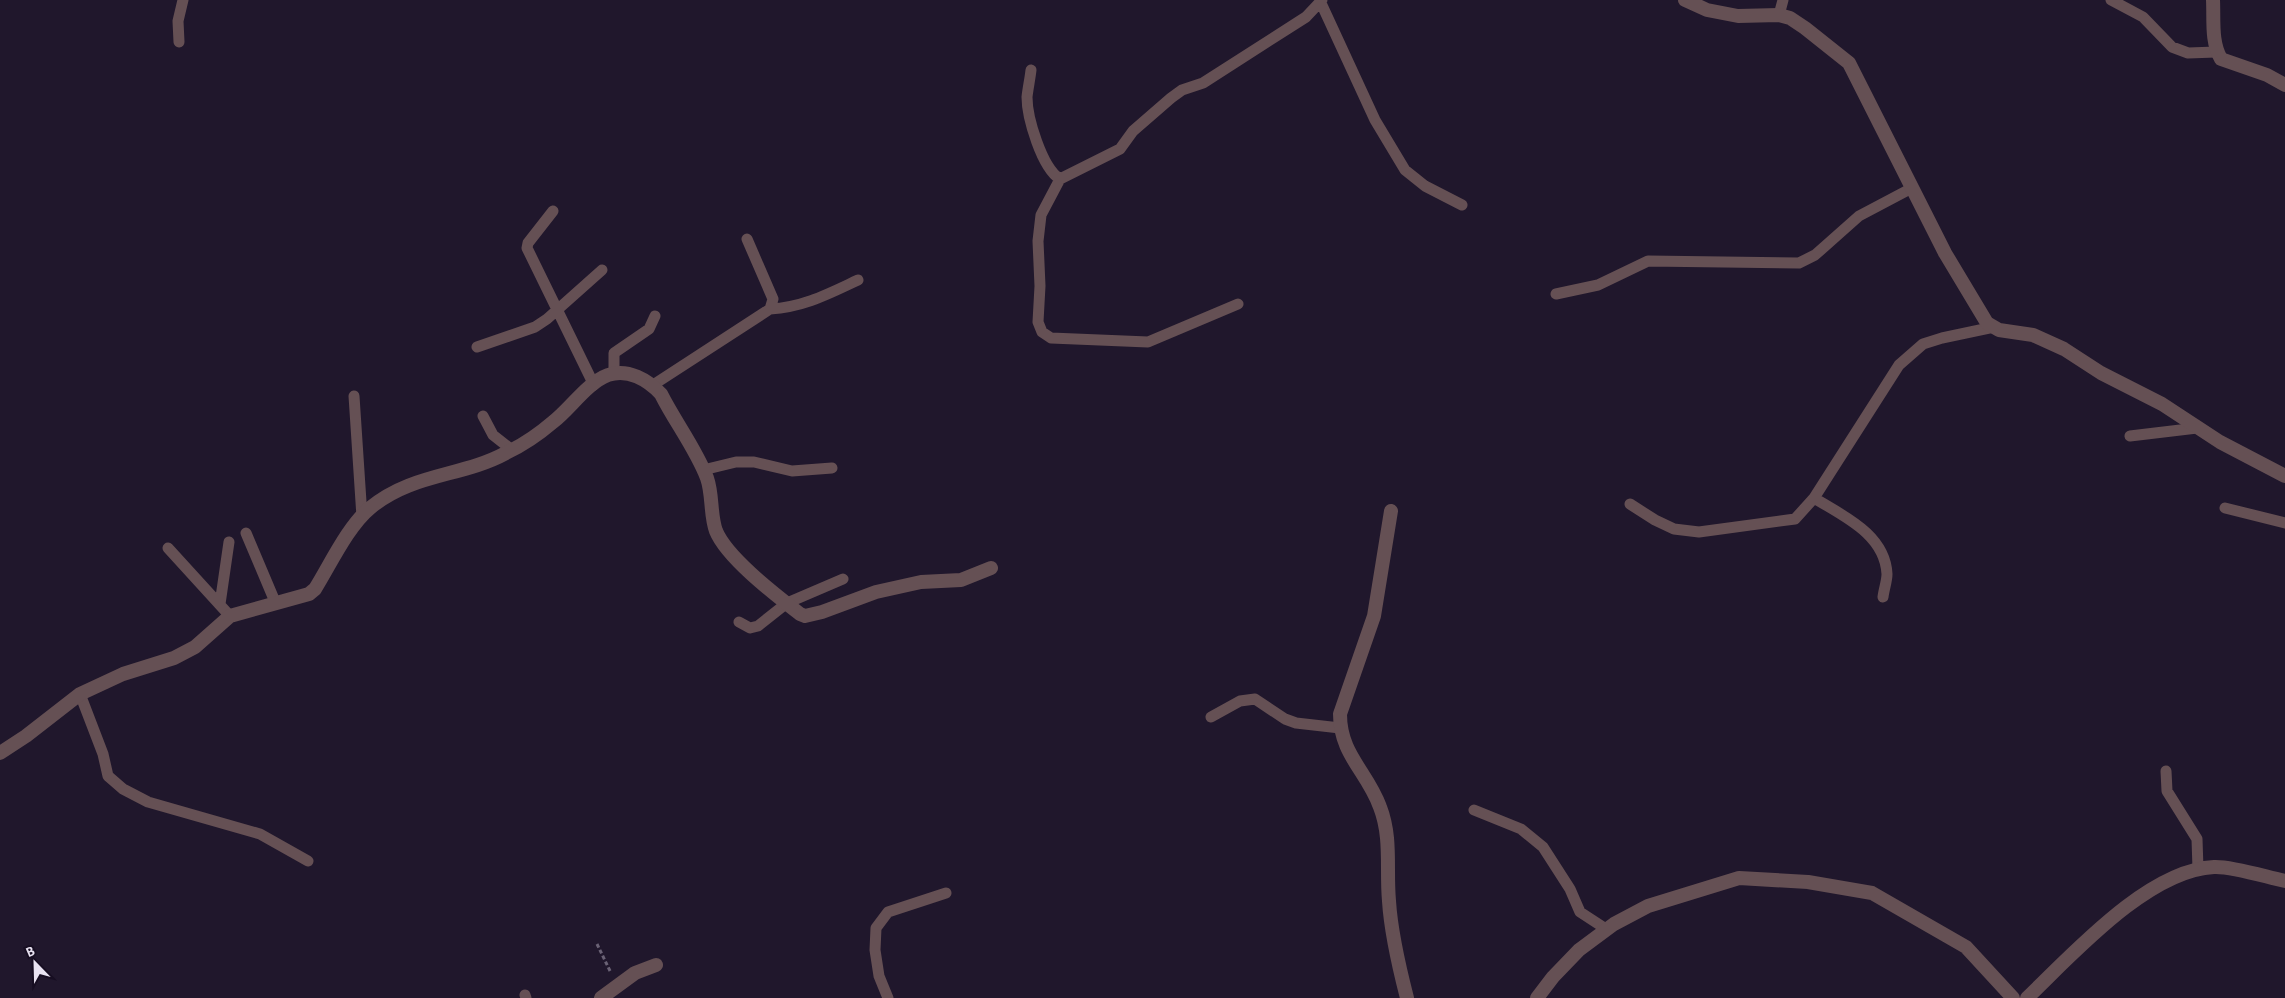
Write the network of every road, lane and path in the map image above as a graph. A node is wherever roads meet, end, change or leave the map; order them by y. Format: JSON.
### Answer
{"nodes":[{"id":1,"x":183,"y":0,"type":"edge"},
{"id":2,"x":1685,"y":0,"type":"edge"},
{"id":3,"x":1783,"y":0,"type":"edge"},
{"id":4,"x":2111,"y":0,"type":"edge"},
{"id":5,"x":2213,"y":0,"type":"edge"},
{"id":6,"x":1322,"y":1,"type":"edge"},
{"id":7,"x":1779,"y":15,"type":"junction"},
{"id":8,"x":179,"y":42,"type":"dead end"},
{"id":9,"x":2216,"y":52,"type":"junction"},
{"id":10,"x":1031,"y":70,"type":"dead end"},
{"id":11,"x":2285,"y":85,"type":"edge"},
{"id":12,"x":1060,"y":178,"type":"junction"},
{"id":13,"x":1912,"y":188,"type":"junction"},
{"id":14,"x":1462,"y":205,"type":"dead end"},
{"id":15,"x":554,"y":211,"type":"dead end"},
{"id":16,"x":748,"y":239,"type":"dead end"},
{"id":17,"x":602,"y":270,"type":"dead end"},
{"id":18,"x":858,"y":280,"type":"dead end"},
{"id":19,"x":1556,"y":294,"type":"dead end"},
{"id":20,"x":1238,"y":304,"type":"dead end"},
{"id":21,"x":557,"y":308,"type":"junction"},
{"id":22,"x":770,"y":309,"type":"junction"},
{"id":23,"x":655,"y":316,"type":"dead end"},
{"id":24,"x":1994,"y":328,"type":"junction"},
{"id":25,"x":477,"y":347,"type":"dead end"},
{"id":26,"x":614,"y":374,"type":"junction"},
{"id":27,"x":594,"y":385,"type":"junction"},
{"id":28,"x":653,"y":385,"type":"junction"},
{"id":29,"x":354,"y":396,"type":"dead end"},
{"id":30,"x":483,"y":416,"type":"dead end"},
{"id":31,"x":2197,"y":428,"type":"junction"},
{"id":32,"x":2130,"y":436,"type":"dead end"},
{"id":33,"x":512,"y":450,"type":"junction"},
{"id":34,"x":832,"y":468,"type":"dead end"},
{"id":35,"x":703,"y":470,"type":"junction"},
{"id":36,"x":2285,"y":476,"type":"edge"},
{"id":37,"x":1814,"y":498,"type":"junction"},
{"id":38,"x":1630,"y":504,"type":"dead end"},
{"id":39,"x":2225,"y":508,"type":"dead end"},
{"id":40,"x":1391,"y":511,"type":"dead end"},
{"id":41,"x":362,"y":517,"type":"junction"},
{"id":42,"x":2285,"y":523,"type":"edge"},
{"id":43,"x":246,"y":533,"type":"dead end"},
{"id":44,"x":229,"y":542,"type":"dead end"},
{"id":45,"x":168,"y":548,"type":"dead end"},
{"id":46,"x":991,"y":568,"type":"dead end"},
{"id":47,"x":843,"y":579,"type":"dead end"},
{"id":48,"x":1883,"y":597,"type":"dead end"},
{"id":49,"x":787,"y":603,"type":"junction"},
{"id":50,"x":220,"y":604,"type":"junction"},
{"id":51,"x":276,"y":604,"type":"junction"},
{"id":52,"x":230,"y":616,"type":"junction"},
{"id":53,"x":739,"y":622,"type":"dead end"},
{"id":54,"x":80,"y":694,"type":"junction"},
{"id":55,"x":1211,"y":717,"type":"dead end"},
{"id":56,"x":1340,"y":728,"type":"junction"},
{"id":57,"x":0,"y":753,"type":"edge"},
{"id":58,"x":2166,"y":771,"type":"dead end"},
{"id":59,"x":1474,"y":810,"type":"dead end"},
{"id":60,"x":308,"y":861,"type":"dead end"},
{"id":61,"x":2198,"y":869,"type":"junction"},
{"id":62,"x":2285,"y":881,"type":"edge"},
{"id":63,"x":946,"y":893,"type":"dead end"},
{"id":64,"x":1606,"y":930,"type":"junction"},
{"id":65,"x":598,"y":944,"type":"dead end"},
{"id":66,"x":656,"y":965,"type":"dead end"},
{"id":67,"x":617,"y":984,"type":"junction"},
{"id":68,"x":601,"y":998,"type":"edge"},
{"id":69,"x":888,"y":998,"type":"edge"},
{"id":70,"x":1407,"y":998,"type":"edge"},
{"id":71,"x":1537,"y":998,"type":"edge"},
{"id":72,"x":2012,"y":998,"type":"edge"},
{"id":73,"x":2027,"y":998,"type":"edge"}],
"edges":[{"from":1,"to":8,"type":"lane"},
{"from":2,"to":7,"type":"street"},
{"from":3,"to":7,"type":"lane"},
{"from":4,"to":9,"type":"lane"},
{"from":5,"to":9,"type":"street"},
{"from":6,"to":12,"type":"lane"},
{"from":6,"to":14,"type":"lane"},
{"from":7,"to":13,"type":"street"},
{"from":9,"to":11,"type":"street"},
{"from":10,"to":12,"type":"lane"},
{"from":12,"to":20,"type":"lane"},
{"from":13,"to":19,"type":"lane"},
{"from":13,"to":24,"type":"street"},
{"from":15,"to":21,"type":"lane"},
{"from":16,"to":22,"type":"lane"},
{"from":17,"to":21,"type":"lane"},
{"from":18,"to":22,"type":"lane"},
{"from":21,"to":25,"type":"lane"},
{"from":21,"to":27,"type":"lane"},
{"from":22,"to":28,"type":"lane"},
{"from":23,"to":26,"type":"lane"},
{"from":24,"to":31,"type":"street"},
{"from":24,"to":37,"type":"lane"},
{"from":26,"to":27,"type":"street"},
{"from":26,"to":28,"type":"street"},
{"from":27,"to":33,"type":"street"},
{"from":28,"to":35,"type":"street"},
{"from":29,"to":41,"type":"lane"},
{"from":30,"to":33,"type":"lane"},
{"from":31,"to":32,"type":"lane"},
{"from":31,"to":36,"type":"street"},
{"from":33,"to":41,"type":"street"},
{"from":34,"to":35,"type":"lane"},
{"from":35,"to":49,"type":"street"},
{"from":37,"to":38,"type":"lane"},
{"from":37,"to":48,"type":"lane"},
{"from":39,"to":42,"type":"lane"},
{"from":40,"to":56,"type":"street"},
{"from":41,"to":51,"type":"street"},
{"from":43,"to":51,"type":"lane"},
{"from":44,"to":50,"type":"lane"},
{"from":45,"to":50,"type":"lane"},
{"from":46,"to":49,"type":"street"},
{"from":47,"to":49,"type":"lane"},
{"from":49,"to":53,"type":"lane"},
{"from":50,"to":52,"type":"lane"},
{"from":51,"to":52,"type":"street"},
{"from":52,"to":54,"type":"street"},
{"from":54,"to":57,"type":"street"},
{"from":54,"to":60,"type":"lane"},
{"from":55,"to":56,"type":"lane"},
{"from":56,"to":70,"type":"street"},
{"from":58,"to":61,"type":"lane"},
{"from":59,"to":64,"type":"lane"},
{"from":61,"to":62,"type":"street"},
{"from":61,"to":73,"type":"street"},
{"from":63,"to":69,"type":"lane"},
{"from":64,"to":71,"type":"street"},
{"from":64,"to":72,"type":"street"},
{"from":65,"to":67,"type":"path"},
{"from":66,"to":67,"type":"street"},
{"from":67,"to":68,"type":"street"}]}
